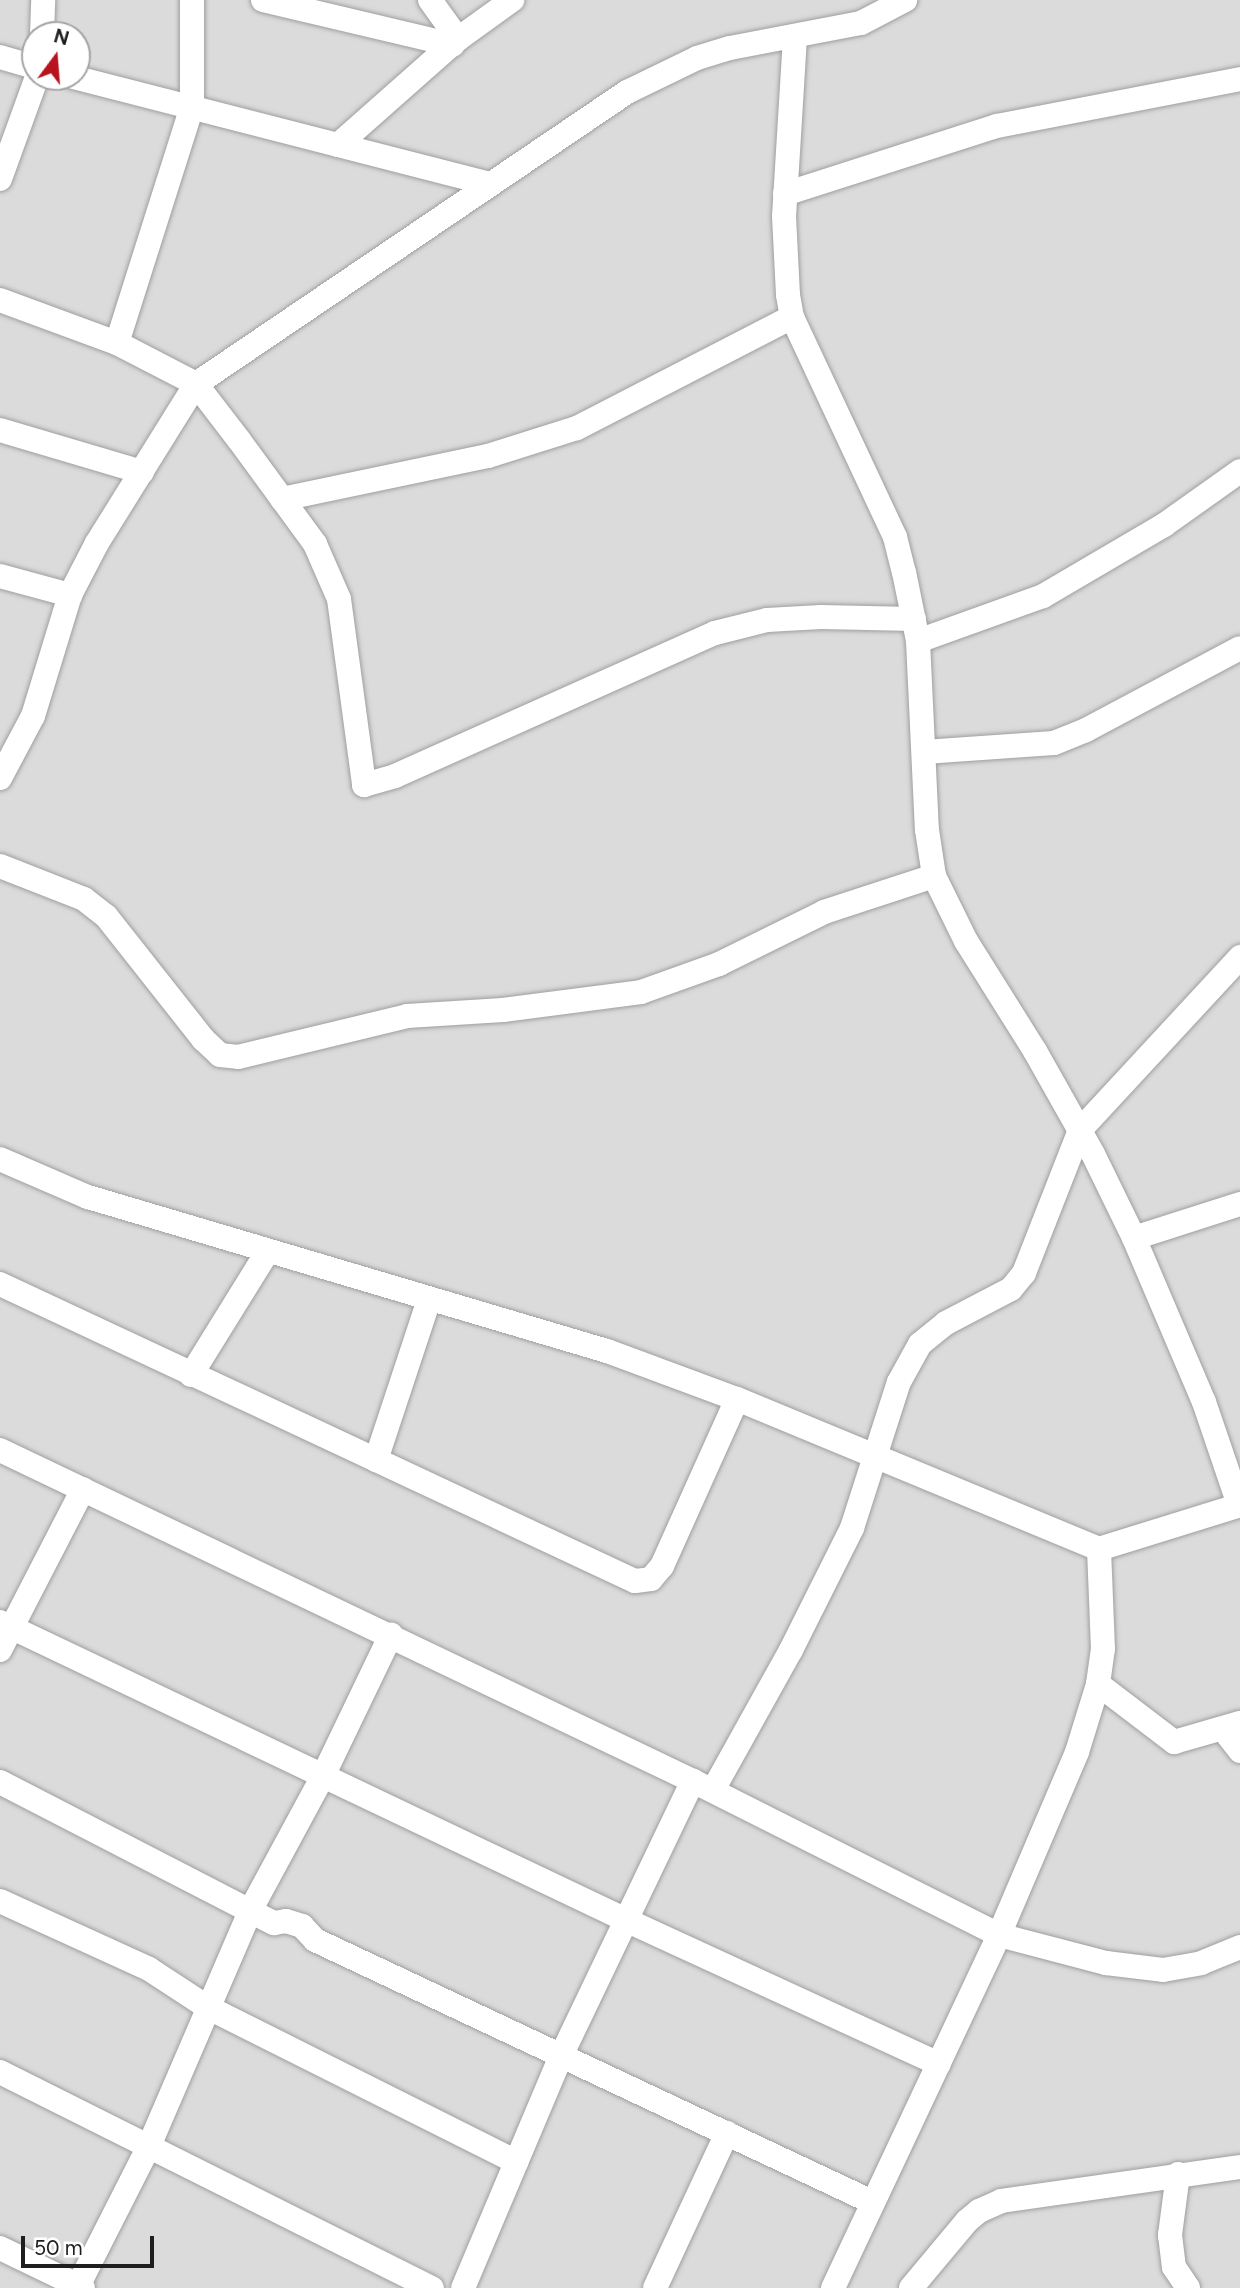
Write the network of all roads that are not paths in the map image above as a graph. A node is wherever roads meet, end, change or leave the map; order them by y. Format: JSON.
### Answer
{"nodes":[{"id":1,"x":43,"y":0,"type":"edge"},
{"id":2,"x":192,"y":0,"type":"edge"},
{"id":3,"x":263,"y":0,"type":"edge"},
{"id":4,"x":430,"y":0,"type":"edge"},
{"id":5,"x":512,"y":0,"type":"edge"},
{"id":6,"x":905,"y":0,"type":"edge"},
{"id":7,"x":42,"y":21,"type":"edge"},
{"id":8,"x":795,"y":37,"type":"junction"},
{"id":9,"x":455,"y":42,"type":"junction"},
{"id":10,"x":0,"y":57,"type":"edge"},
{"id":11,"x":21,"y":63,"type":"edge"},
{"id":12,"x":1240,"y":79,"type":"edge"},
{"id":13,"x":91,"y":81,"type":"edge"},
{"id":14,"x":32,"y":91,"type":"edge"},
{"id":15,"x":192,"y":106,"type":"junction"},
{"id":16,"x":338,"y":145,"type":"junction"},
{"id":17,"x":0,"y":178,"type":"edge"},
{"id":18,"x":491,"y":184,"type":"junction"},
{"id":19,"x":785,"y":194,"type":"junction"},
{"id":20,"x":0,"y":300,"type":"edge"},
{"id":21,"x":792,"y":317,"type":"junction"},
{"id":22,"x":117,"y":344,"type":"junction"},
{"id":23,"x":196,"y":384,"type":"junction"},
{"id":24,"x":0,"y":430,"type":"edge"},
{"id":25,"x":1240,"y":471,"type":"edge"},
{"id":26,"x":142,"y":472,"type":"junction"},
{"id":27,"x":282,"y":499,"type":"junction"},
{"id":28,"x":0,"y":576,"type":"edge"},
{"id":29,"x":70,"y":595,"type":"junction"},
{"id":30,"x":916,"y":630,"type":"junction"},
{"id":31,"x":1240,"y":648,"type":"edge"},
{"id":32,"x":924,"y":752,"type":"junction"},
{"id":33,"x":0,"y":778,"type":"edge"},
{"id":34,"x":0,"y":866,"type":"edge"},
{"id":35,"x":934,"y":876,"type":"junction"},
{"id":36,"x":1240,"y":957,"type":"edge"},
{"id":37,"x":1080,"y":1130,"type":"junction"},
{"id":38,"x":0,"y":1159,"type":"edge"},
{"id":39,"x":1240,"y":1204,"type":"edge"},
{"id":40,"x":1134,"y":1238,"type":"junction"},
{"id":41,"x":268,"y":1251,"type":"junction"},
{"id":42,"x":0,"y":1284,"type":"edge"},
{"id":43,"x":429,"y":1300,"type":"junction"},
{"id":44,"x":191,"y":1375,"type":"junction"},
{"id":45,"x":737,"y":1399,"type":"junction"},
{"id":46,"x":0,"y":1450,"type":"edge"},
{"id":47,"x":878,"y":1457,"type":"junction"},
{"id":48,"x":376,"y":1460,"type":"junction"},
{"id":49,"x":83,"y":1489,"type":"junction"},
{"id":50,"x":1239,"y":1505,"type":"edge"},
{"id":51,"x":1099,"y":1549,"type":"junction"},
{"id":52,"x":5,"y":1624,"type":"edge"},
{"id":53,"x":391,"y":1635,"type":"junction"},
{"id":54,"x":0,"y":1650,"type":"edge"},
{"id":55,"x":1098,"y":1684,"type":"junction"},
{"id":56,"x":1231,"y":1726,"type":"edge"},
{"id":57,"x":1240,"y":1751,"type":"edge"},
{"id":58,"x":323,"y":1776,"type":"junction"},
{"id":59,"x":0,"y":1782,"type":"edge"},
{"id":60,"x":703,"y":1786,"type":"junction"},
{"id":61,"x":0,"y":1901,"type":"edge"},
{"id":62,"x":250,"y":1911,"type":"junction"},
{"id":63,"x":628,"y":1921,"type":"junction"},
{"id":64,"x":999,"y":1935,"type":"junction"},
{"id":65,"x":1240,"y":1947,"type":"edge"},
{"id":66,"x":207,"y":2007,"type":"junction"},
{"id":67,"x":562,"y":2054,"type":"junction"},
{"id":68,"x":939,"y":2064,"type":"junction"},
{"id":69,"x":0,"y":2072,"type":"edge"},
{"id":70,"x":727,"y":2133,"type":"junction"},
{"id":71,"x":149,"y":2146,"type":"junction"},
{"id":72,"x":516,"y":2162,"type":"junction"},
{"id":73,"x":1240,"y":2168,"type":"edge"},
{"id":74,"x":1178,"y":2174,"type":"junction"},
{"id":75,"x":872,"y":2203,"type":"junction"},
{"id":76,"x":0,"y":2248,"type":"edge"},
{"id":77,"x":79,"y":2287,"type":"edge"},
{"id":78,"x":432,"y":2288,"type":"edge"},
{"id":79,"x":463,"y":2288,"type":"edge"},
{"id":80,"x":655,"y":2288,"type":"edge"},
{"id":81,"x":833,"y":2288,"type":"edge"},
{"id":82,"x":911,"y":2288,"type":"edge"},
{"id":83,"x":1188,"y":2288,"type":"edge"}],
"edges":[{"from":1,"to":7,"type":"street"},
{"from":2,"to":15,"type":"street"},
{"from":3,"to":9,"type":"street"},
{"from":4,"to":9,"type":"street"},
{"from":5,"to":9,"type":"street"},
{"from":6,"to":8,"type":"street"},
{"from":8,"to":18,"type":"street"},
{"from":8,"to":19,"type":"street"},
{"from":9,"to":16,"type":"street"},
{"from":10,"to":11,"type":"street"},
{"from":12,"to":19,"type":"street"},
{"from":13,"to":15,"type":"street"},
{"from":14,"to":17,"type":"street"},
{"from":15,"to":16,"type":"street"},
{"from":15,"to":22,"type":"street"},
{"from":16,"to":18,"type":"street"},
{"from":18,"to":23,"type":"street"},
{"from":19,"to":21,"type":"street"},
{"from":20,"to":22,"type":"street"},
{"from":21,"to":27,"type":"street"},
{"from":21,"to":30,"type":"street"},
{"from":22,"to":23,"type":"street"},
{"from":23,"to":26,"type":"street"},
{"from":23,"to":27,"type":"street"},
{"from":24,"to":26,"type":"street"},
{"from":25,"to":30,"type":"street"},
{"from":26,"to":29,"type":"street"},
{"from":27,"to":30,"type":"street"},
{"from":28,"to":29,"type":"street"},
{"from":29,"to":33,"type":"street"},
{"from":30,"to":32,"type":"street"},
{"from":31,"to":32,"type":"street"},
{"from":32,"to":35,"type":"street"},
{"from":34,"to":35,"type":"street"},
{"from":35,"to":37,"type":"street"},
{"from":36,"to":37,"type":"street"},
{"from":37,"to":40,"type":"street"},
{"from":37,"to":47,"type":"street"},
{"from":38,"to":41,"type":"street"},
{"from":39,"to":40,"type":"street"},
{"from":40,"to":50,"type":"street"},
{"from":41,"to":43,"type":"street"},
{"from":41,"to":44,"type":"street"},
{"from":42,"to":44,"type":"street"},
{"from":43,"to":45,"type":"street"},
{"from":43,"to":48,"type":"street"},
{"from":44,"to":48,"type":"street"},
{"from":45,"to":47,"type":"street"},
{"from":45,"to":48,"type":"street"},
{"from":46,"to":49,"type":"street"},
{"from":47,"to":51,"type":"street"},
{"from":47,"to":60,"type":"street"},
{"from":49,"to":52,"type":"street"},
{"from":49,"to":53,"type":"street"},
{"from":50,"to":51,"type":"street"},
{"from":51,"to":55,"type":"street"},
{"from":52,"to":54,"type":"street"},
{"from":52,"to":58,"type":"street"},
{"from":53,"to":58,"type":"street"},
{"from":53,"to":60,"type":"street"},
{"from":55,"to":56,"type":"street"},
{"from":55,"to":64,"type":"street"},
{"from":56,"to":57,"type":"street"},
{"from":58,"to":62,"type":"street"},
{"from":58,"to":63,"type":"street"},
{"from":59,"to":62,"type":"street"},
{"from":60,"to":63,"type":"street"},
{"from":60,"to":64,"type":"street"},
{"from":61,"to":66,"type":"street"},
{"from":62,"to":66,"type":"street"},
{"from":62,"to":67,"type":"street"},
{"from":63,"to":67,"type":"street"},
{"from":63,"to":68,"type":"street"},
{"from":64,"to":65,"type":"street"},
{"from":64,"to":68,"type":"street"},
{"from":66,"to":71,"type":"street"},
{"from":66,"to":72,"type":"street"},
{"from":67,"to":70,"type":"street"},
{"from":67,"to":72,"type":"street"},
{"from":68,"to":75,"type":"street"},
{"from":69,"to":71,"type":"street"},
{"from":70,"to":75,"type":"street"},
{"from":70,"to":80,"type":"street"},
{"from":71,"to":77,"type":"street"},
{"from":71,"to":78,"type":"street"},
{"from":72,"to":79,"type":"street"},
{"from":73,"to":74,"type":"street"},
{"from":74,"to":82,"type":"street"},
{"from":74,"to":83,"type":"street"},
{"from":75,"to":81,"type":"street"},
{"from":76,"to":77,"type":"street"}]}
